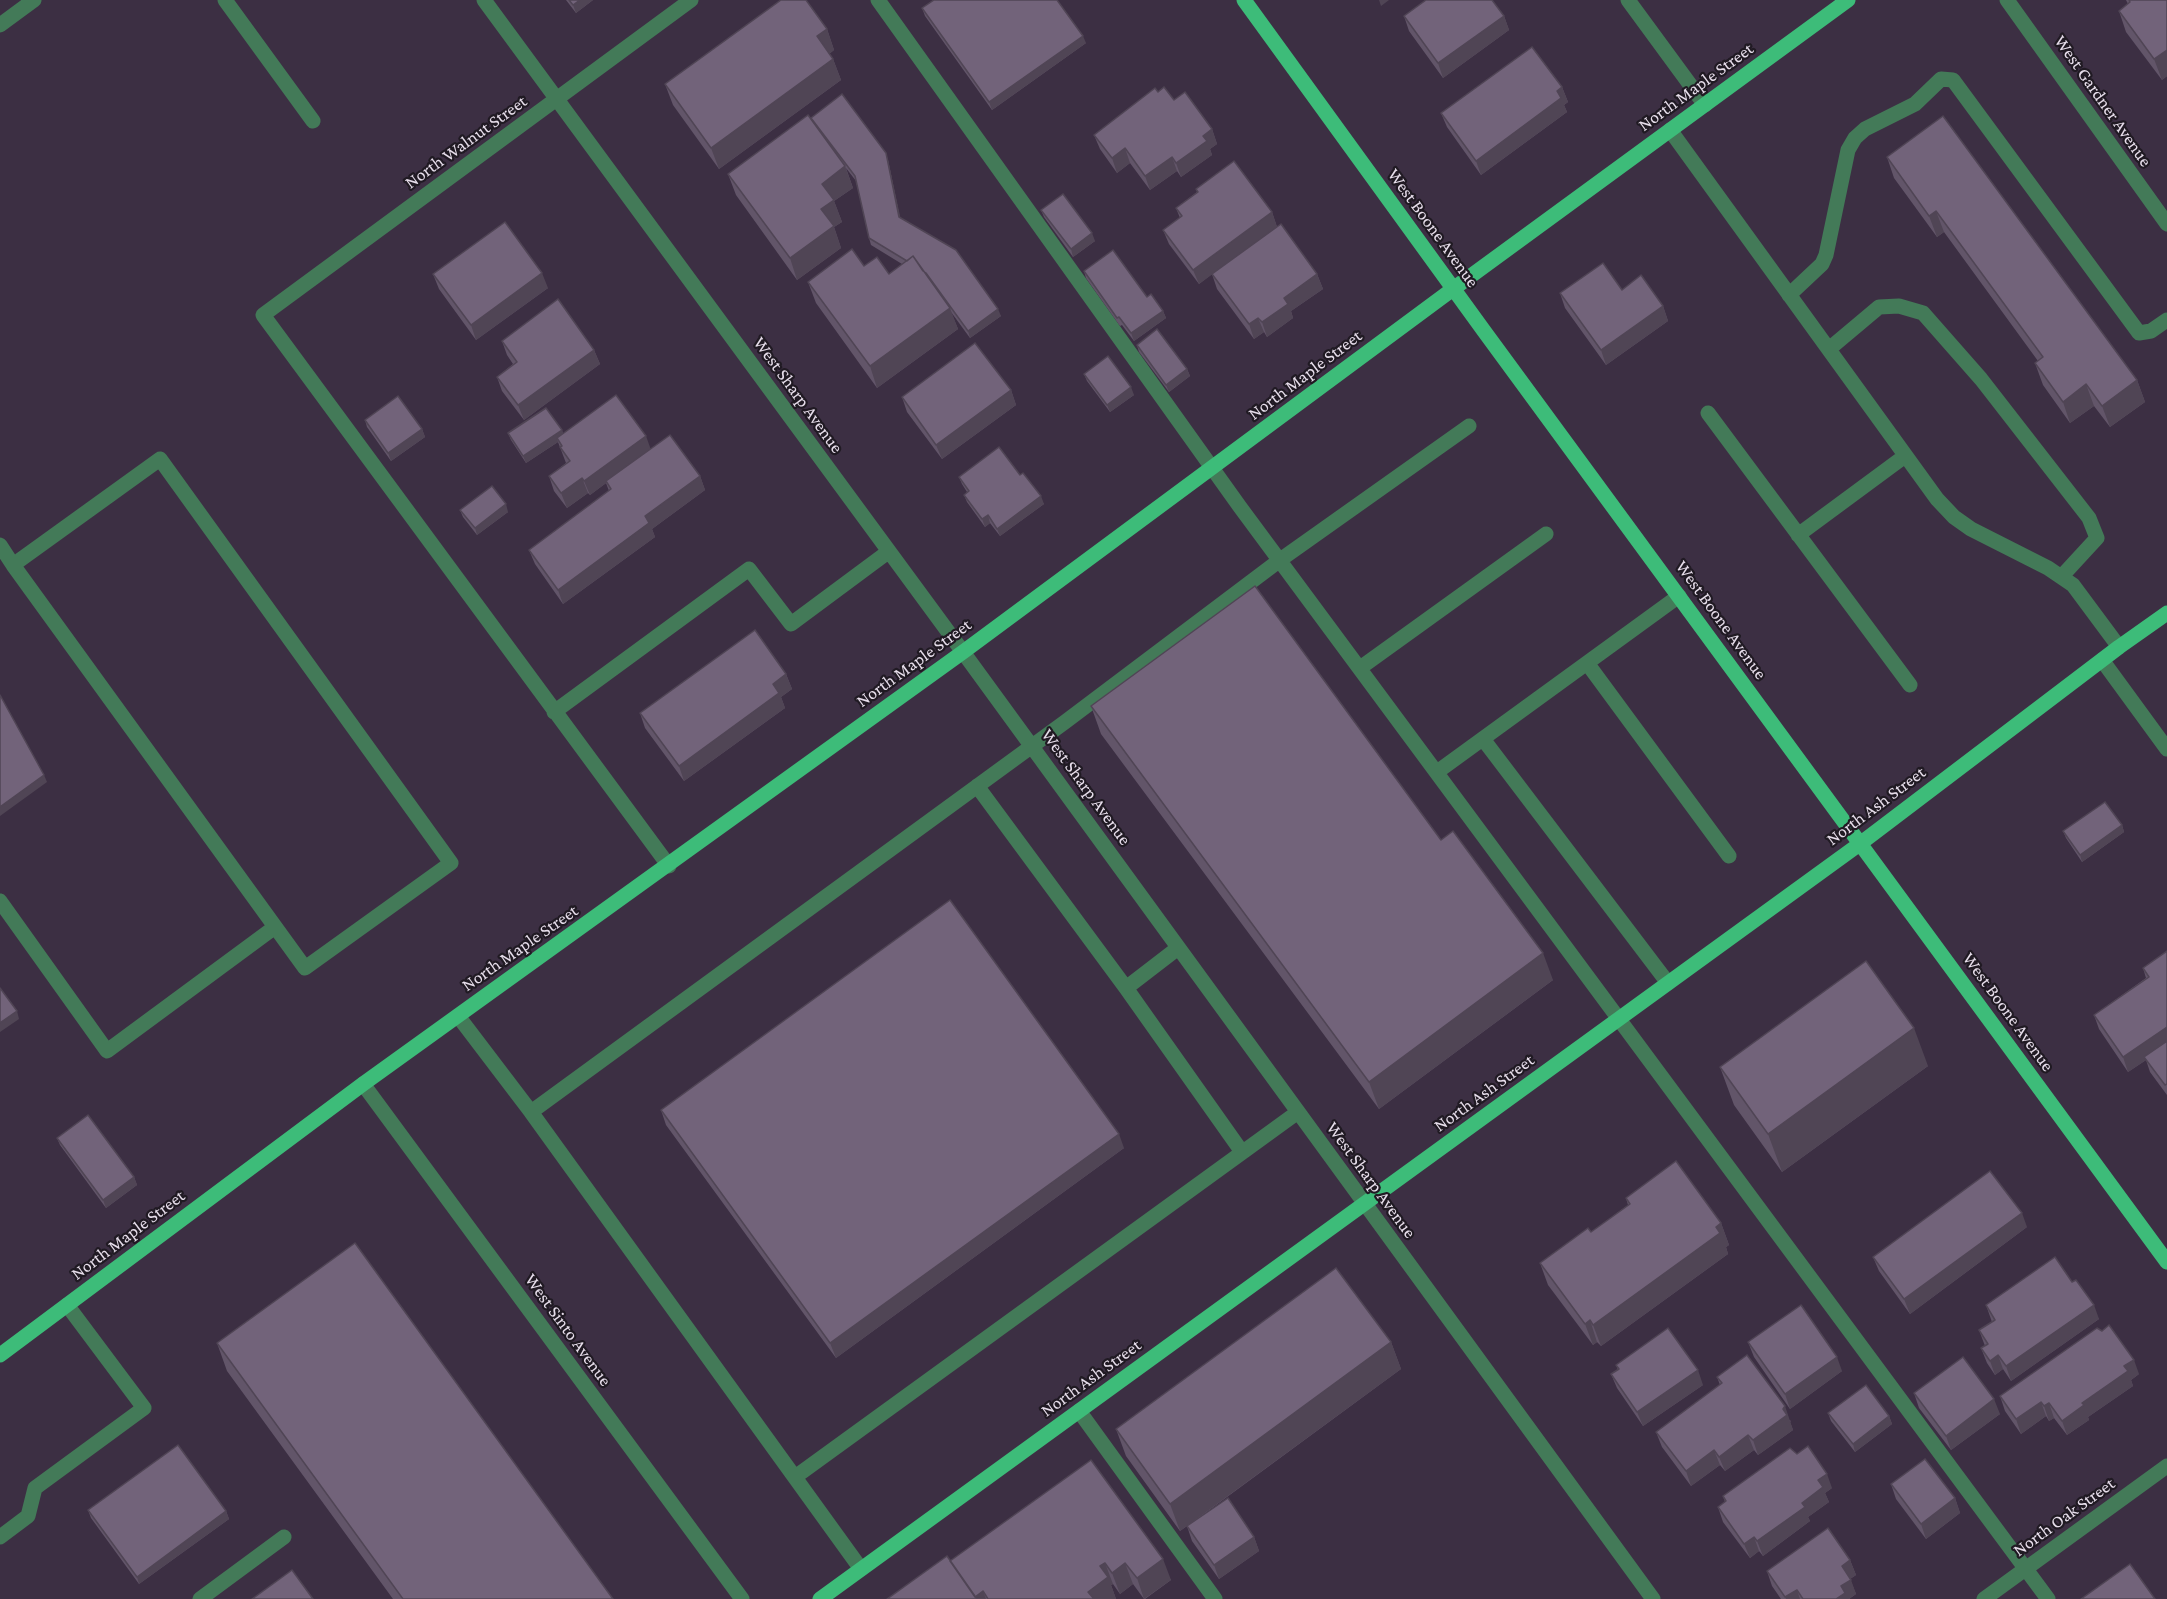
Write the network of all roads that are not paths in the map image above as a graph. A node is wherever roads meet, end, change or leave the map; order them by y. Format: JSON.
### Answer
{"nodes":[{"id":1,"x":34,"y":0,"type":"edge"},
{"id":2,"x":225,"y":0,"type":"edge"},
{"id":3,"x":484,"y":0,"type":"edge"},
{"id":4,"x":691,"y":0,"type":"edge"},
{"id":5,"x":878,"y":0,"type":"edge"},
{"id":6,"x":1244,"y":0,"type":"edge"},
{"id":7,"x":1628,"y":0,"type":"edge"},
{"id":8,"x":1848,"y":0,"type":"edge"},
{"id":9,"x":2007,"y":0,"type":"edge"},
{"id":10,"x":0,"y":25,"type":"edge"},
{"id":11,"x":557,"y":99,"type":"junction"},
{"id":12,"x":1705,"y":105,"type":"junction"},
{"id":13,"x":313,"y":121,"type":"dead end"},
{"id":14,"x":1670,"y":130,"type":"junction"},
{"id":15,"x":2167,"y":224,"type":"edge"},
{"id":16,"x":1453,"y":289,"type":"junction"},
{"id":17,"x":1789,"y":295,"type":"junction"},
{"id":18,"x":2167,"y":320,"type":"edge"},
{"id":19,"x":1828,"y":349,"type":"junction"},
{"id":20,"x":1708,"y":414,"type":"dead end"},
{"id":21,"x":1469,"y":426,"type":"dead end"},
{"id":22,"x":1905,"y":456,"type":"junction"},
{"id":23,"x":1212,"y":468,"type":"junction"},
{"id":24,"x":1546,"y":534,"type":"dead end"},
{"id":25,"x":1798,"y":535,"type":"junction"},
{"id":26,"x":0,"y":545,"type":"edge"},
{"id":27,"x":888,"y":552,"type":"junction"},
{"id":28,"x":1280,"y":560,"type":"junction"},
{"id":29,"x":13,"y":565,"type":"junction"},
{"id":30,"x":2062,"y":576,"type":"junction"},
{"id":31,"x":1679,"y":596,"type":"junction"},
{"id":32,"x":2167,"y":613,"type":"edge"},
{"id":33,"x":2119,"y":647,"type":"junction"},
{"id":34,"x":963,"y":652,"type":"junction"},
{"id":35,"x":2102,"y":660,"type":"junction"},
{"id":36,"x":1587,"y":663,"type":"junction"},
{"id":37,"x":1360,"y":668,"type":"junction"},
{"id":38,"x":1910,"y":686,"type":"dead end"},
{"id":39,"x":554,"y":712,"type":"junction"},
{"id":40,"x":1483,"y":739,"type":"junction"},
{"id":41,"x":1032,"y":746,"type":"junction"},
{"id":42,"x":2167,"y":749,"type":"edge"},
{"id":43,"x":1437,"y":772,"type":"junction"},
{"id":44,"x":977,"y":786,"type":"junction"},
{"id":45,"x":1861,"y":843,"type":"junction"},
{"id":46,"x":1729,"y":856,"type":"dead end"},
{"id":47,"x":669,"y":866,"type":"junction"},
{"id":48,"x":0,"y":901,"type":"edge"},
{"id":49,"x":275,"y":927,"type":"junction"},
{"id":50,"x":1178,"y":948,"type":"junction"},
{"id":51,"x":1668,"y":983,"type":"junction"},
{"id":52,"x":1126,"y":988,"type":"junction"},
{"id":53,"x":458,"y":1016,"type":"junction"},
{"id":54,"x":1620,"y":1018,"type":"junction"},
{"id":55,"x":363,"y":1084,"type":"junction"},
{"id":56,"x":531,"y":1112,"type":"junction"},
{"id":57,"x":1298,"y":1112,"type":"junction"},
{"id":58,"x":1242,"y":1152,"type":"junction"},
{"id":59,"x":1364,"y":1204,"type":"junction"},
{"id":60,"x":2167,"y":1262,"type":"edge"},
{"id":61,"x":67,"y":1305,"type":"junction"},
{"id":62,"x":0,"y":1355,"type":"edge"},
{"id":63,"x":1079,"y":1411,"type":"junction"},
{"id":64,"x":2167,"y":1466,"type":"edge"},
{"id":65,"x":795,"y":1478,"type":"junction"},
{"id":66,"x":0,"y":1537,"type":"edge"},
{"id":67,"x":284,"y":1537,"type":"dead end"},
{"id":68,"x":861,"y":1569,"type":"junction"},
{"id":69,"x":2026,"y":1569,"type":"junction"},
{"id":70,"x":200,"y":1599,"type":"edge"},
{"id":71,"x":742,"y":1599,"type":"edge"},
{"id":72,"x":820,"y":1599,"type":"edge"},
{"id":73,"x":1215,"y":1599,"type":"edge"},
{"id":74,"x":1653,"y":1599,"type":"edge"},
{"id":75,"x":1984,"y":1599,"type":"edge"},
{"id":76,"x":2048,"y":1599,"type":"edge"}],
"edges":[{"from":1,"to":10,"type":"street"},
{"from":2,"to":13,"type":"street"},
{"from":3,"to":11,"type":"street","name":"West Sharp Avenue"},
{"from":4,"to":11,"type":"street","name":"North Walnut Street"},
{"from":5,"to":23,"type":"street"},
{"from":6,"to":16,"type":"main road","name":"West Boone Avenue"},
{"from":7,"to":12,"type":"street"},
{"from":8,"to":12,"type":"main road","name":"North Maple Street"},
{"from":9,"to":15,"type":"street","name":"West Gardner Avenue"},
{"from":11,"to":27,"type":"street","name":"West Sharp Avenue"},
{"from":11,"to":39,"type":"street","name":"North Walnut Street"},
{"from":12,"to":14,"type":"main road","name":"North Maple Street"},
{"from":14,"to":16,"type":"main road","name":"North Maple Street"},
{"from":14,"to":17,"type":"street"},
{"from":16,"to":23,"type":"main road","name":"North Maple Street"},
{"from":16,"to":31,"type":"main road","name":"West Boone Avenue"},
{"from":17,"to":18,"type":"street"},
{"from":17,"to":19,"type":"street"},
{"from":19,"to":22,"type":"street"},
{"from":19,"to":30,"type":"street"},
{"from":20,"to":25,"type":"street"},
{"from":21,"to":28,"type":"street"},
{"from":22,"to":25,"type":"street"},
{"from":22,"to":30,"type":"street"},
{"from":23,"to":28,"type":"street"},
{"from":23,"to":34,"type":"main road","name":"North Maple Street"},
{"from":24,"to":37,"type":"street"},
{"from":25,"to":38,"type":"street"},
{"from":26,"to":29,"type":"street"},
{"from":27,"to":34,"type":"street","name":"West Sharp Avenue"},
{"from":27,"to":39,"type":"street"},
{"from":28,"to":37,"type":"street"},
{"from":28,"to":41,"type":"street"},
{"from":29,"to":49,"type":"street"},
{"from":29,"to":49,"type":"street"},
{"from":30,"to":33,"type":"street"},
{"from":31,"to":36,"type":"street"},
{"from":31,"to":45,"type":"main road","name":"West Boone Avenue"},
{"from":32,"to":33,"type":"main road","name":"North Ash Street"},
{"from":33,"to":35,"type":"main road","name":"North Ash Street"},
{"from":34,"to":41,"type":"street","name":"West Sharp Avenue"},
{"from":34,"to":47,"type":"main road","name":"North Maple Street"},
{"from":35,"to":42,"type":"street"},
{"from":35,"to":45,"type":"main road","name":"North Ash Street"},
{"from":36,"to":40,"type":"street"},
{"from":36,"to":46,"type":"street"},
{"from":37,"to":43,"type":"street"},
{"from":39,"to":47,"type":"street"},
{"from":40,"to":43,"type":"street"},
{"from":40,"to":51,"type":"street"},
{"from":41,"to":44,"type":"street"},
{"from":41,"to":50,"type":"street","name":"West Sharp Avenue"},
{"from":43,"to":54,"type":"street"},
{"from":44,"to":52,"type":"street"},
{"from":44,"to":56,"type":"street"},
{"from":45,"to":51,"type":"main road","name":"North Ash Street"},
{"from":45,"to":60,"type":"main road","name":"West Boone Avenue"},
{"from":47,"to":53,"type":"main road","name":"North Maple Street"},
{"from":48,"to":49,"type":"street"},
{"from":50,"to":52,"type":"street"},
{"from":50,"to":57,"type":"street","name":"West Sharp Avenue"},
{"from":51,"to":54,"type":"main road","name":"North Ash Street"},
{"from":52,"to":58,"type":"street"},
{"from":53,"to":55,"type":"main road","name":"North Maple Street"},
{"from":53,"to":56,"type":"street"},
{"from":54,"to":59,"type":"main road","name":"North Ash Street"},
{"from":54,"to":69,"type":"street"},
{"from":55,"to":61,"type":"main road","name":"North Maple Street"},
{"from":55,"to":71,"type":"street","name":"West Sinto Avenue"},
{"from":56,"to":65,"type":"street"},
{"from":57,"to":58,"type":"street"},
{"from":57,"to":59,"type":"street","name":"West Sharp Avenue"},
{"from":58,"to":65,"type":"street"},
{"from":59,"to":63,"type":"main road","name":"North Ash Street"},
{"from":59,"to":74,"type":"street","name":"West Sharp Avenue"},
{"from":61,"to":62,"type":"main road","name":"North Maple Street"},
{"from":61,"to":66,"type":"street"},
{"from":63,"to":68,"type":"main road","name":"North Ash Street"},
{"from":63,"to":73,"type":"street"},
{"from":64,"to":69,"type":"street","name":"North Oak Street"},
{"from":65,"to":68,"type":"street"},
{"from":67,"to":70,"type":"street"},
{"from":68,"to":72,"type":"main road","name":"North Ash Street"},
{"from":69,"to":75,"type":"street","name":"North Oak Street"},
{"from":69,"to":76,"type":"street"}]}
